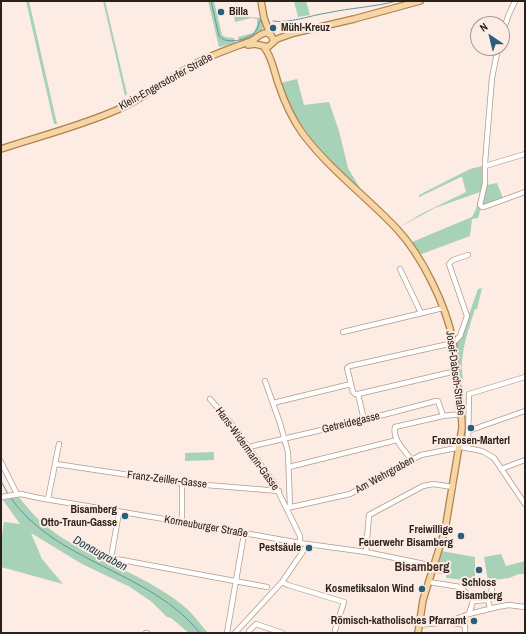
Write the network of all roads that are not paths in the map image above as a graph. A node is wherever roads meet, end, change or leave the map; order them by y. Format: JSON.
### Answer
{"nodes":[{"id":1,"x":261,"y":1,"type":"edge"},
{"id":2,"x":420,"y":1,"type":"edge"},
{"id":3,"x":515,"y":1,"type":"edge"},
{"id":4,"x":509,"y":16,"type":"edge"},
{"id":5,"x":264,"y":18,"type":"junction"},
{"id":6,"x":294,"y":34,"type":"junction"},
{"id":7,"x":261,"y":35,"type":"junction"},
{"id":8,"x":271,"y":35,"type":"junction"},
{"id":9,"x":272,"y":43,"type":"junction"},
{"id":10,"x":240,"y":46,"type":"junction"},
{"id":11,"x":262,"y":46,"type":"junction"},
{"id":12,"x":496,"y":56,"type":"edge"},
{"id":13,"x":273,"y":67,"type":"junction"},
{"id":14,"x":1,"y":150,"type":"edge"},
{"id":15,"x":525,"y":154,"type":"edge"},
{"id":16,"x":485,"y":166,"type":"junction"},
{"id":17,"x":525,"y":192,"type":"edge"},
{"id":18,"x":468,"y":255,"type":"dead end"},
{"id":19,"x":400,"y":269,"type":"dead end"},
{"id":20,"x":443,"y":308,"type":"junction"},
{"id":21,"x":421,"y":313,"type":"junction"},
{"id":22,"x":343,"y":332,"type":"dead end"},
{"id":23,"x":453,"y":343,"type":"junction"},
{"id":24,"x":456,"y":371,"type":"junction"},
{"id":25,"x":525,"y":376,"type":"edge"},
{"id":26,"x":265,"y":381,"type":"dead end"},
{"id":27,"x":351,"y":384,"type":"junction"},
{"id":28,"x":358,"y":394,"type":"junction"},
{"id":29,"x":210,"y":399,"type":"dead end"},
{"id":30,"x":273,"y":403,"type":"junction"},
{"id":31,"x":525,"y":411,"type":"edge"},
{"id":32,"x":461,"y":414,"type":"junction"},
{"id":33,"x":443,"y":416,"type":"junction"},
{"id":34,"x":364,"y":420,"type":"junction"},
{"id":35,"x":468,"y":431,"type":"junction"},
{"id":36,"x":285,"y":439,"type":"junction"},
{"id":37,"x":397,"y":440,"type":"junction"},
{"id":38,"x":59,"y":444,"type":"dead end"},
{"id":39,"x":459,"y":447,"type":"junction"},
{"id":40,"x":468,"y":447,"type":"junction"},
{"id":41,"x":249,"y":448,"type":"junction"},
{"id":42,"x":412,"y":460,"type":"junction"},
{"id":43,"x":525,"y":460,"type":"edge"},
{"id":44,"x":1,"y":462,"type":"edge"},
{"id":45,"x":56,"y":464,"type":"junction"},
{"id":46,"x":289,"y":467,"type":"junction"},
{"id":47,"x":501,"y":469,"type":"junction"},
{"id":48,"x":182,"y":483,"type":"junction"},
{"id":49,"x":453,"y":487,"type":"junction"},
{"id":50,"x":278,"y":491,"type":"junction"},
{"id":51,"x":16,"y":494,"type":"junction"},
{"id":52,"x":2,"y":497,"type":"edge"},
{"id":53,"x":48,"y":499,"type":"junction"},
{"id":54,"x":525,"y":504,"type":"edge"},
{"id":55,"x":288,"y":508,"type":"junction"},
{"id":56,"x":119,"y":512,"type":"junction"},
{"id":57,"x":182,"y":522,"type":"junction"},
{"id":58,"x":244,"y":534,"type":"junction"},
{"id":59,"x":300,"y":543,"type":"junction"},
{"id":60,"x":308,"y":544,"type":"junction"},
{"id":61,"x":366,"y":552,"type":"junction"},
{"id":62,"x":434,"y":566,"type":"junction"},
{"id":63,"x":235,"y":582,"type":"junction"},
{"id":64,"x":282,"y":582,"type":"junction"},
{"id":65,"x":429,"y":582,"type":"junction"},
{"id":66,"x":492,"y":582,"type":"dead end"},
{"id":67,"x":267,"y":587,"type":"dead end"},
{"id":68,"x":474,"y":600,"type":"junction"},
{"id":69,"x":488,"y":600,"type":"junction"},
{"id":70,"x":525,"y":606,"type":"edge"},
{"id":71,"x":490,"y":608,"type":"junction"},
{"id":72,"x":467,"y":615,"type":"junction"},
{"id":73,"x":448,"y":622,"type":"junction"},
{"id":74,"x":419,"y":624,"type":"junction"},
{"id":75,"x":244,"y":625,"type":"junction"},
{"id":76,"x":465,"y":625,"type":"junction"},
{"id":77,"x":335,"y":630,"type":"dead end"},
{"id":78,"x":250,"y":632,"type":"edge"},
{"id":79,"x":227,"y":633,"type":"edge"},
{"id":80,"x":235,"y":633,"type":"edge"},
{"id":81,"x":282,"y":633,"type":"edge"},
{"id":82,"x":418,"y":633,"type":"edge"},
{"id":83,"x":465,"y":633,"type":"edge"}],
"edges":[{"from":1,"to":5,"type":"main road"},
{"from":2,"to":6,"type":"main road"},
{"from":3,"to":4,"type":"street"},
{"from":5,"to":7,"type":"main road"},
{"from":5,"to":8,"type":"main road"},
{"from":6,"to":8,"type":"main road"},
{"from":6,"to":9,"type":"main road"},
{"from":7,"to":8,"type":"main road"},
{"from":7,"to":10,"type":"main road","name":"Klein-Engersdorfer Straße"},
{"from":7,"to":11,"type":"main road"},
{"from":8,"to":9,"type":"main road"},
{"from":9,"to":11,"type":"main road"},
{"from":9,"to":13,"type":"main road","name":"Josef-Dabsch-Straße"},
{"from":10,"to":11,"type":"main road","name":"Klein-Engersdorfer Straße"},
{"from":10,"to":14,"type":"main road","name":"Klein-Engersdorfer Straße"},
{"from":11,"to":13,"type":"main road","name":"Josef-Dabsch-Straße"},
{"from":12,"to":16,"type":"street"},
{"from":13,"to":20,"type":"main road","name":"Josef-Dabsch-Straße"},
{"from":15,"to":16,"type":"street"},
{"from":16,"to":17,"type":"street"},
{"from":18,"to":23,"type":"street"},
{"from":19,"to":21,"type":"street"},
{"from":20,"to":21,"type":"street"},
{"from":20,"to":23,"type":"main road","name":"Josef-Dabsch-Straße"},
{"from":21,"to":22,"type":"street"},
{"from":23,"to":24,"type":"main road","name":"Josef-Dabsch-Straße"},
{"from":23,"to":27,"type":"street"},
{"from":24,"to":28,"type":"street"},
{"from":24,"to":32,"type":"main road","name":"Josef-Dabsch-Straße"},
{"from":25,"to":35,"type":"street"},
{"from":26,"to":30,"type":"street"},
{"from":27,"to":28,"type":"street"},
{"from":27,"to":30,"type":"street"},
{"from":28,"to":34,"type":"street"},
{"from":29,"to":41,"type":"street","name":"Hans-Widermann-Gasse"},
{"from":30,"to":36,"type":"street"},
{"from":31,"to":35,"type":"street"},
{"from":32,"to":33,"type":"street"},
{"from":32,"to":39,"type":"main road","name":"Josef-Dabsch-Straße"},
{"from":33,"to":34,"type":"street","name":"Getreidegasse"},
{"from":33,"to":37,"type":"street"},
{"from":34,"to":36,"type":"street","name":"Getreidegasse"},
{"from":35,"to":40,"type":"street"},
{"from":36,"to":41,"type":"street","name":"Getreidegasse"},
{"from":36,"to":46,"type":"street"},
{"from":37,"to":42,"type":"street"},
{"from":37,"to":46,"type":"street"},
{"from":38,"to":45,"type":"street"},
{"from":39,"to":40,"type":"street","name":"Am Wehrgraben"},
{"from":39,"to":42,"type":"street","name":"Am Wehrgraben"},
{"from":39,"to":49,"type":"main road","name":"Josef-Dabsch-Straße"},
{"from":40,"to":47,"type":"street","name":"Am Wehrgraben"},
{"from":41,"to":50,"type":"street","name":"Hans-Widermann-Gasse"},
{"from":42,"to":55,"type":"street","name":"Am Wehrgraben"},
{"from":43,"to":47,"type":"street"},
{"from":44,"to":51,"type":"street"},
{"from":45,"to":48,"type":"street","name":"Franz-Zeiller-Gasse"},
{"from":45,"to":53,"type":"street"},
{"from":46,"to":55,"type":"street"},
{"from":47,"to":54,"type":"street","name":"Am Wehrgraben"},
{"from":48,"to":50,"type":"street","name":"Franz-Zeiller-Gasse"},
{"from":48,"to":57,"type":"street"},
{"from":49,"to":61,"type":"street"},
{"from":49,"to":62,"type":"main road","name":"Josef-Dabsch-Straße"},
{"from":50,"to":55,"type":"street","name":"Hans-Widermann-Gasse"},
{"from":51,"to":52,"type":"street","name":"Korneuburger Straße"},
{"from":51,"to":53,"type":"street","name":"Korneuburger Straße"},
{"from":53,"to":56,"type":"street","name":"Korneuburger Straße"},
{"from":55,"to":59,"type":"street","name":"Hans-Widermann-Gasse"},
{"from":56,"to":57,"type":"street","name":"Korneuburger Straße"},
{"from":56,"to":63,"type":"street"},
{"from":57,"to":58,"type":"street","name":"Korneuburger Straße"},
{"from":58,"to":59,"type":"street","name":"Korneuburger Straße"},
{"from":58,"to":63,"type":"street"},
{"from":59,"to":60,"type":"street","name":"Korneuburger Straße"},
{"from":60,"to":61,"type":"street","name":"Korneuburger Straße"},
{"from":60,"to":64,"type":"street"},
{"from":61,"to":62,"type":"street","name":"Korneuburger Straße"},
{"from":62,"to":65,"type":"main road","name":"Josef-Dabsch-Straße"},
{"from":63,"to":67,"type":"street"},
{"from":63,"to":79,"type":"street"},
{"from":64,"to":75,"type":"street"},
{"from":64,"to":77,"type":"street"},
{"from":65,"to":68,"type":"street"},
{"from":65,"to":74,"type":"main road","name":"Josef-Dabsch-Straße"},
{"from":66,"to":69,"type":"street"},
{"from":68,"to":69,"type":"street"},
{"from":68,"to":72,"type":"street"},
{"from":69,"to":71,"type":"street"},
{"from":70,"to":71,"type":"street"},
{"from":71,"to":72,"type":"street"},
{"from":72,"to":73,"type":"street"},
{"from":72,"to":76,"type":"street"},
{"from":73,"to":74,"type":"street"},
{"from":73,"to":76,"type":"street"},
{"from":74,"to":82,"type":"main road","name":"Josef-Dabsch-Straße"},
{"from":75,"to":78,"type":"street"},
{"from":75,"to":80,"type":"street"},
{"from":76,"to":83,"type":"street"},
{"from":78,"to":81,"type":"street"}]}
